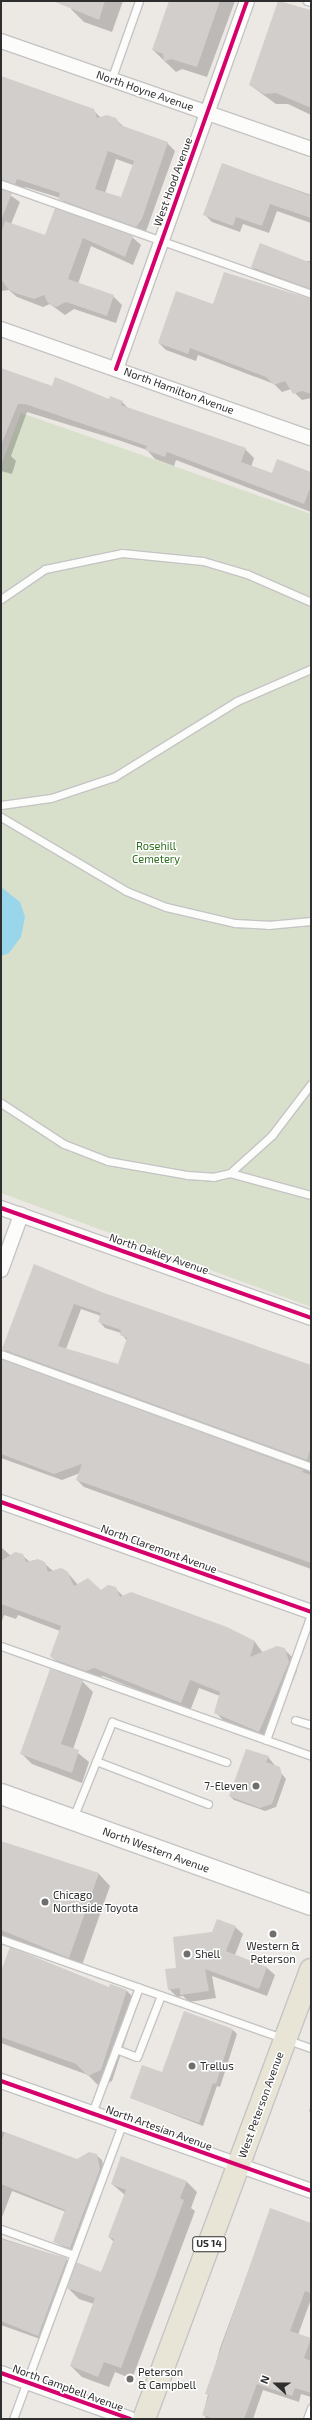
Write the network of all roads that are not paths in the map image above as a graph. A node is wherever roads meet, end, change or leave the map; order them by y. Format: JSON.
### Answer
{"nodes":[{"id":1,"x":139,"y":1,"type":"edge"},
{"id":2,"x":247,"y":1,"type":"edge"},
{"id":3,"x":307,"y":1,"type":"edge"},
{"id":4,"x":311,"y":2,"type":"edge"},
{"id":5,"x":2,"y":44,"type":"edge"},
{"id":6,"x":111,"y":80,"type":"junction"},
{"id":7,"x":207,"y":113,"type":"junction"},
{"id":8,"x":311,"y":149,"type":"edge"},
{"id":9,"x":1,"y":184,"type":"edge"},
{"id":10,"x":162,"y":240,"type":"junction"},
{"id":11,"x":311,"y":294,"type":"edge"},
{"id":12,"x":1,"y":329,"type":"edge"},
{"id":13,"x":116,"y":369,"type":"junction"},
{"id":14,"x":311,"y":438,"type":"edge"},
{"id":15,"x":1,"y":599,"type":"edge"},
{"id":16,"x":311,"y":602,"type":"edge"},
{"id":17,"x":311,"y":669,"type":"edge"},
{"id":18,"x":1,"y":805,"type":"edge"},
{"id":19,"x":1,"y":818,"type":"edge"},
{"id":20,"x":311,"y":921,"type":"edge"},
{"id":21,"x":311,"y":1084,"type":"edge"},
{"id":22,"x":1,"y":1103,"type":"edge"},
{"id":23,"x":230,"y":1173,"type":"junction"},
{"id":24,"x":311,"y":1195,"type":"edge"},
{"id":25,"x":1,"y":1208,"type":"edge"},
{"id":26,"x":21,"y":1215,"type":"junction"},
{"id":27,"x":1,"y":1270,"type":"edge"},
{"id":28,"x":311,"y":1318,"type":"edge"},
{"id":29,"x":1,"y":1354,"type":"edge"},
{"id":30,"x":311,"y":1467,"type":"edge"},
{"id":31,"x":1,"y":1502,"type":"edge"},
{"id":32,"x":311,"y":1613,"type":"edge"},
{"id":33,"x":1,"y":1646,"type":"edge"},
{"id":34,"x":295,"y":1720,"type":"dead end"},
{"id":35,"x":311,"y":1725,"type":"edge"},
{"id":36,"x":266,"y":1740,"type":"junction"},
{"id":37,"x":311,"y":1756,"type":"edge"},
{"id":38,"x":96,"y":1761,"type":"junction"},
{"id":39,"x":226,"y":1762,"type":"dead end"},
{"id":40,"x":1,"y":1794,"type":"edge"},
{"id":41,"x":208,"y":1804,"type":"dead end"},
{"id":42,"x":72,"y":1820,"type":"junction"},
{"id":43,"x":311,"y":1905,"type":"edge"},
{"id":44,"x":1,"y":1939,"type":"edge"},
{"id":45,"x":311,"y":1970,"type":"edge"},
{"id":46,"x":139,"y":1987,"type":"junction"},
{"id":47,"x":161,"y":1995,"type":"junction"},
{"id":48,"x":286,"y":2039,"type":"junction"},
{"id":49,"x":311,"y":2048,"type":"edge"},
{"id":50,"x":116,"y":2049,"type":"junction"},
{"id":51,"x":1,"y":2081,"type":"edge"},
{"id":52,"x":92,"y":2113,"type":"junction"},
{"id":53,"x":122,"y":2124,"type":"junction"},
{"id":54,"x":239,"y":2166,"type":"junction"},
{"id":55,"x":311,"y":2191,"type":"edge"},
{"id":56,"x":1,"y":2229,"type":"edge"},
{"id":57,"x":74,"y":2255,"type":"junction"},
{"id":58,"x":1,"y":2373,"type":"edge"},
{"id":59,"x":26,"y":2382,"type":"junction"},
{"id":60,"x":311,"y":2408,"type":"edge"},
{"id":61,"x":13,"y":2419,"type":"edge"},
{"id":62,"x":130,"y":2419,"type":"edge"},
{"id":63,"x":144,"y":2419,"type":"edge"},
{"id":64,"x":307,"y":2419,"type":"edge"}],
"edges":[{"from":1,"to":6,"type":"lane"},
{"from":2,"to":7,"type":"street","name":"West Hood Avenue"},
{"from":3,"to":4,"type":"lane"},
{"from":5,"to":6,"type":"street","name":"North Hoyne Avenue"},
{"from":6,"to":7,"type":"street","name":"North Hoyne Avenue"},
{"from":7,"to":8,"type":"street","name":"North Hoyne Avenue"},
{"from":7,"to":10,"type":"street","name":"West Hood Avenue"},
{"from":9,"to":10,"type":"lane"},
{"from":10,"to":11,"type":"lane"},
{"from":10,"to":13,"type":"street","name":"West Hood Avenue"},
{"from":12,"to":13,"type":"street","name":"North Hamilton Avenue"},
{"from":13,"to":14,"type":"street","name":"North Hamilton Avenue"},
{"from":15,"to":16,"type":"lane"},
{"from":17,"to":18,"type":"lane"},
{"from":19,"to":20,"type":"lane"},
{"from":21,"to":23,"type":"lane"},
{"from":22,"to":23,"type":"lane"},
{"from":23,"to":24,"type":"lane"},
{"from":25,"to":26,"type":"street","name":"North Oakley Avenue"},
{"from":26,"to":27,"type":"street"},
{"from":26,"to":28,"type":"street","name":"North Oakley Avenue"},
{"from":29,"to":30,"type":"lane"},
{"from":31,"to":32,"type":"street","name":"North Claremont Avenue"},
{"from":32,"to":36,"type":"lane"},
{"from":33,"to":36,"type":"lane"},
{"from":34,"to":35,"type":"lane"},
{"from":36,"to":37,"type":"lane"},
{"from":38,"to":39,"type":"lane"},
{"from":38,"to":41,"type":"lane"},
{"from":38,"to":42,"type":"lane"},
{"from":40,"to":42,"type":"main road","name":"North Western Avenue"},
{"from":42,"to":43,"type":"main road","name":"North Western Avenue"},
{"from":44,"to":46,"type":"lane"},
{"from":45,"to":48,"type":"main road","name":"West Peterson Avenue","number":"US 14"},
{"from":46,"to":47,"type":"lane"},
{"from":46,"to":50,"type":"lane"},
{"from":47,"to":48,"type":"lane"},
{"from":47,"to":50,"type":"lane"},
{"from":48,"to":49,"type":"lane"},
{"from":48,"to":54,"type":"main road","name":"West Peterson Avenue","number":"US 14"},
{"from":50,"to":52,"type":"lane"},
{"from":51,"to":52,"type":"street","name":"North Artesian Avenue"},
{"from":52,"to":53,"type":"street","name":"North Artesian Avenue"},
{"from":53,"to":54,"type":"street","name":"North Artesian Avenue"},
{"from":53,"to":57,"type":"lane"},
{"from":54,"to":55,"type":"street","name":"North Artesian Avenue"},
{"from":54,"to":63,"type":"main road","name":"West Peterson Avenue","number":"US 14"},
{"from":56,"to":57,"type":"lane"},
{"from":57,"to":59,"type":"lane"},
{"from":58,"to":59,"type":"street","name":"North Campbell Avenue"},
{"from":59,"to":61,"type":"lane"},
{"from":59,"to":62,"type":"street","name":"North Campbell Avenue"},
{"from":60,"to":64,"type":"lane"}]}
